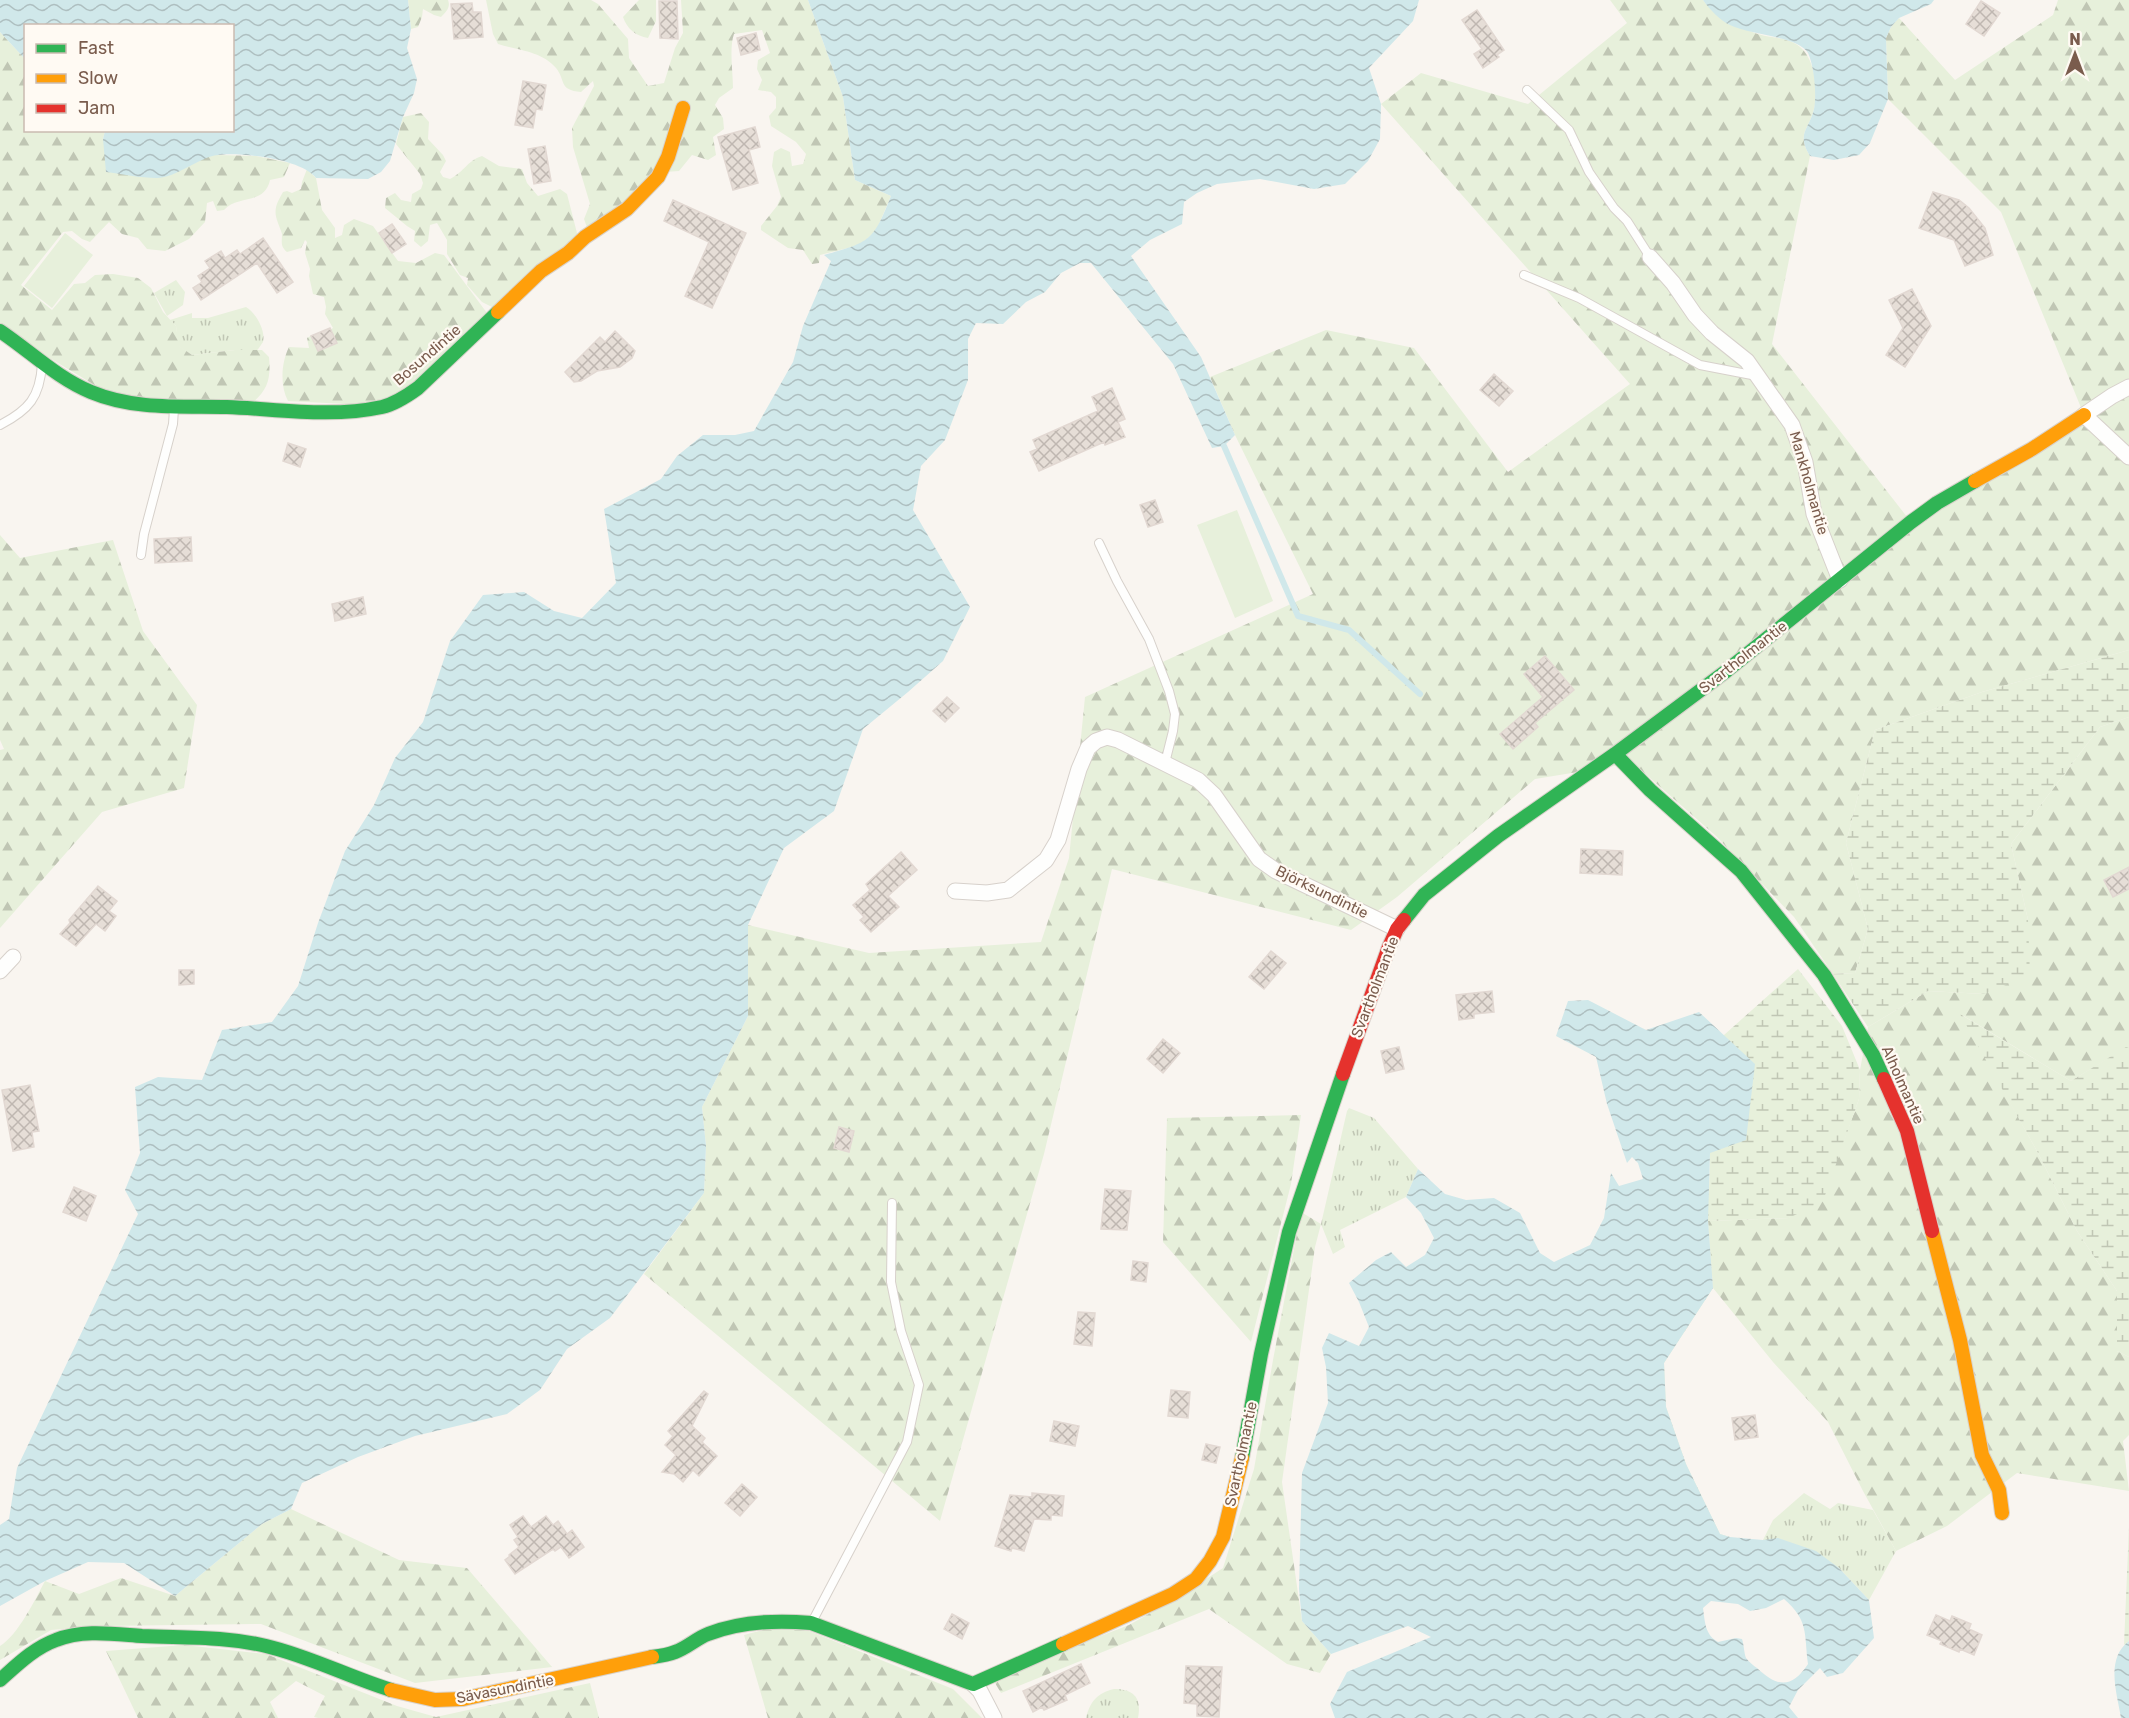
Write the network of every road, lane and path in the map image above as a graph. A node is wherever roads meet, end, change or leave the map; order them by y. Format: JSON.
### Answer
{"nodes":[{"id":1,"x":1527,"y":90,"type":"dead end"},
{"id":2,"x":683,"y":108,"type":"dead end"},
{"id":3,"x":1650,"y":257,"type":"joint"},
{"id":4,"x":1524,"y":275,"type":"dead end"},
{"id":5,"x":0,"y":332,"type":"edge"},
{"id":6,"x":43,"y":363,"type":"junction"},
{"id":7,"x":1758,"y":376,"type":"junction"},
{"id":8,"x":2129,"y":387,"type":"edge"},
{"id":9,"x":174,"y":407,"type":"junction"},
{"id":10,"x":2084,"y":415,"type":"junction"},
{"id":11,"x":0,"y":425,"type":"edge"},
{"id":12,"x":2129,"y":457,"type":"edge"},
{"id":13,"x":1099,"y":543,"type":"dead end"},
{"id":14,"x":141,"y":555,"type":"dead end"},
{"id":15,"x":1840,"y":580,"type":"junction"},
{"id":16,"x":1615,"y":754,"type":"junction"},
{"id":17,"x":1165,"y":763,"type":"junction"},
{"id":18,"x":955,"y":891,"type":"dead end"},
{"id":19,"x":1397,"y":929,"type":"junction"},
{"id":20,"x":13,"y":957,"type":"dead end"},
{"id":21,"x":0,"y":971,"type":"edge"},
{"id":22,"x":892,"y":1203,"type":"dead end"},
{"id":23,"x":2002,"y":1513,"type":"dead end"},
{"id":24,"x":811,"y":1623,"type":"junction"},
{"id":25,"x":0,"y":1680,"type":"edge"},
{"id":26,"x":973,"y":1684,"type":"junction"},
{"id":27,"x":994,"y":1718,"type":"edge"}],
"edges":[{"from":1,"to":3,"type":"lane"},
{"from":2,"to":9,"type":"street","name":"Bosundintie"},
{"from":3,"to":7,"type":"street","name":"Mankholmantie"},
{"from":4,"to":7,"type":"lane"},
{"from":5,"to":6,"type":"street","name":"Bosundintie"},
{"from":6,"to":9,"type":"street","name":"Bosundintie"},
{"from":6,"to":11,"type":"lane"},
{"from":7,"to":15,"type":"street","name":"Mankholmantie"},
{"from":8,"to":10,"type":"street","name":"Svartholmantie"},
{"from":9,"to":14,"type":"lane"},
{"from":10,"to":12,"type":"street"},
{"from":10,"to":15,"type":"street","name":"Svartholmantie"},
{"from":13,"to":17,"type":"lane"},
{"from":15,"to":16,"type":"street","name":"Svartholmantie"},
{"from":16,"to":19,"type":"street","name":"Svartholmantie"},
{"from":16,"to":23,"type":"street","name":"Alholmantie"},
{"from":17,"to":18,"type":"street","name":"Björksundintie"},
{"from":17,"to":19,"type":"street","name":"Björksundintie"},
{"from":19,"to":26,"type":"street","name":"Svartholmantie"},
{"from":20,"to":21,"type":"street"},
{"from":22,"to":24,"type":"lane"},
{"from":24,"to":25,"type":"street","name":"Sävasundintie"},
{"from":24,"to":26,"type":"street","name":"Sävasundintie"},
{"from":26,"to":27,"type":"street"}]}
